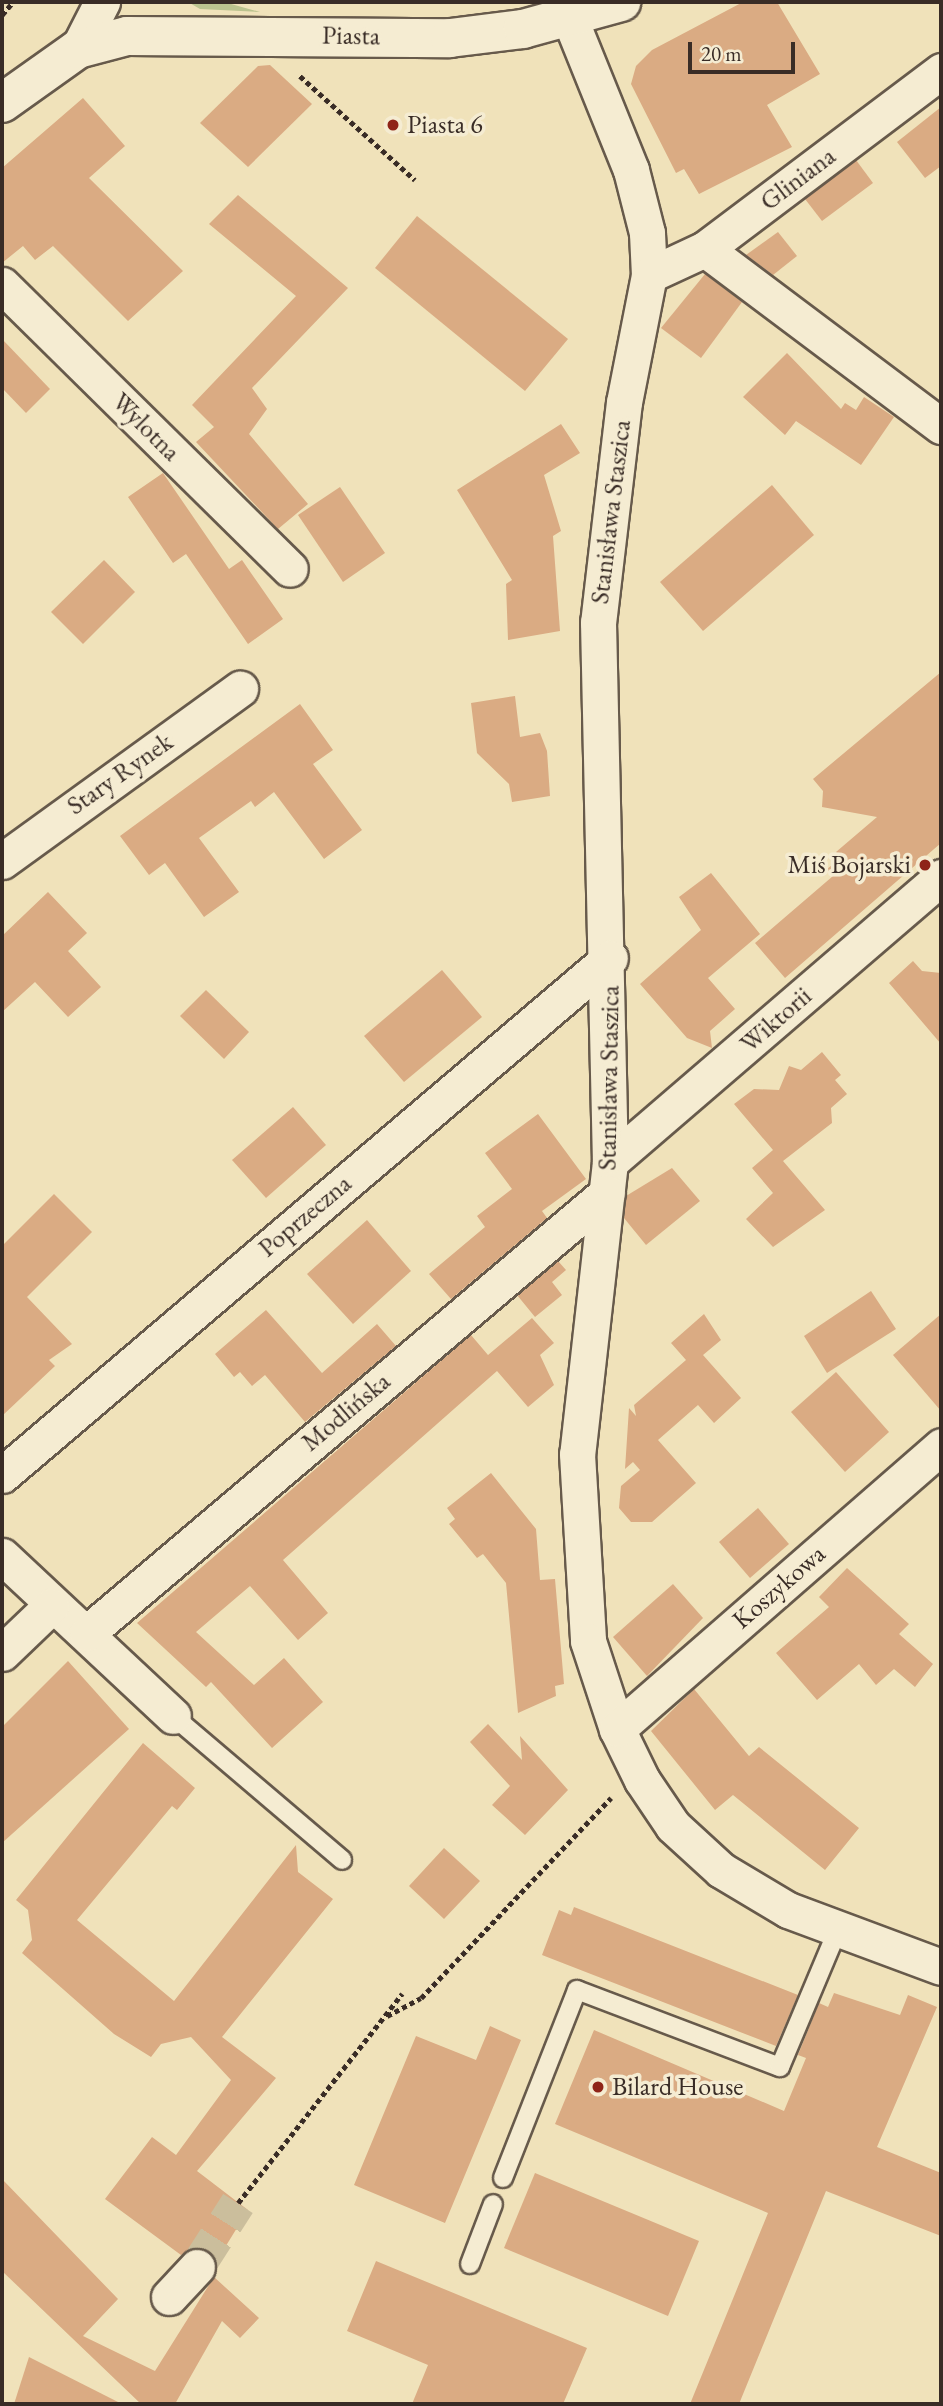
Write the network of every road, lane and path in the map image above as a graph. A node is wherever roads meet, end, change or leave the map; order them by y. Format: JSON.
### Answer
{"nodes":[{"id":1,"x":13,"y":2,"type":"edge"},
{"id":2,"x":102,"y":2,"type":"edge"},
{"id":3,"x":621,"y":2,"type":"edge"},
{"id":4,"x":2,"y":15,"type":"edge"},
{"id":5,"x":570,"y":19,"type":"junction"},
{"id":6,"x":78,"y":49,"type":"junction"},
{"id":7,"x":294,"y":70,"type":"dead end"},
{"id":8,"x":941,"y":71,"type":"edge"},
{"id":9,"x":2,"y":103,"type":"edge"},
{"id":10,"x":415,"y":180,"type":"dead end"},
{"id":11,"x":705,"y":249,"type":"junction"},
{"id":12,"x":649,"y":275,"type":"junction"},
{"id":13,"x":2,"y":285,"type":"edge"},
{"id":14,"x":941,"y":426,"type":"edge"},
{"id":15,"x":290,"y":569,"type":"dead end"},
{"id":16,"x":240,"y":689,"type":"dead end"},
{"id":17,"x":2,"y":861,"type":"edge"},
{"id":18,"x":941,"y":877,"type":"edge"},
{"id":19,"x":610,"y":958,"type":"junction"},
{"id":20,"x":608,"y":1178,"type":"junction"},
{"id":21,"x":941,"y":1446,"type":"edge"},
{"id":22,"x":2,"y":1475,"type":"edge"},
{"id":23,"x":2,"y":1556,"type":"edge"},
{"id":24,"x":51,"y":1606,"type":"junction"},
{"id":25,"x":87,"y":1633,"type":"junction"},
{"id":26,"x":2,"y":1653,"type":"edge"},
{"id":27,"x":173,"y":1716,"type":"joint"},
{"id":28,"x":617,"y":1728,"type":"junction"},
{"id":29,"x":621,"y":1790,"type":"dead end"},
{"id":30,"x":342,"y":1860,"type":"dead end"},
{"id":31,"x":838,"y":1929,"type":"junction"},
{"id":32,"x":941,"y":1967,"type":"edge"},
{"id":33,"x":402,"y":1994,"type":"dead end"},
{"id":34,"x":387,"y":2016,"type":"junction"},
{"id":35,"x":503,"y":2178,"type":"dead end"},
{"id":36,"x":238,"y":2203,"type":"tunnel mouth"},
{"id":37,"x":493,"y":2204,"type":"dead end"},
{"id":38,"x":470,"y":2264,"type":"dead end"},
{"id":39,"x":197,"y":2267,"type":"tunnel mouth"},
{"id":40,"x":169,"y":2297,"type":"dead end"}],
"edges":[{"from":1,"to":4,"type":"path"},
{"from":2,"to":6,"type":"street"},
{"from":3,"to":5,"type":"street","name":"Piasta"},
{"from":5,"to":6,"type":"street","name":"Piasta"},
{"from":5,"to":12,"type":"street","name":"Stanisława Staszica"},
{"from":6,"to":9,"type":"street"},
{"from":7,"to":10,"type":"path"},
{"from":8,"to":11,"type":"street","name":"Gliniana"},
{"from":11,"to":12,"type":"street","name":"Gliniana"},
{"from":11,"to":14,"type":"street"},
{"from":12,"to":19,"type":"street","name":"Stanisława Staszica"},
{"from":13,"to":15,"type":"street","name":"Wylotna"},
{"from":16,"to":17,"type":"street","name":"Stary Rynek"},
{"from":18,"to":20,"type":"street","name":"Wiktorii"},
{"from":19,"to":20,"type":"street","name":"Stanisława Staszica"},
{"from":19,"to":22,"type":"street","name":"Poprzeczna"},
{"from":20,"to":25,"type":"street","name":"Modlińska"},
{"from":20,"to":28,"type":"street","name":"Stanisława Staszica"},
{"from":21,"to":28,"type":"street","name":"Koszykowa"},
{"from":23,"to":24,"type":"street"},
{"from":24,"to":25,"type":"street"},
{"from":24,"to":26,"type":"street"},
{"from":25,"to":27,"type":"street"},
{"from":27,"to":30,"type":"lane"},
{"from":28,"to":31,"type":"street","name":"Stanisława Staszica"},
{"from":29,"to":34,"type":"path"},
{"from":31,"to":32,"type":"street","name":"Stanisława Staszica"},
{"from":31,"to":35,"type":"lane"},
{"from":33,"to":34,"type":"path"},
{"from":34,"to":36,"type":"path"},
{"from":37,"to":38,"type":"lane"},
{"from":39,"to":40,"type":"street"}]}
